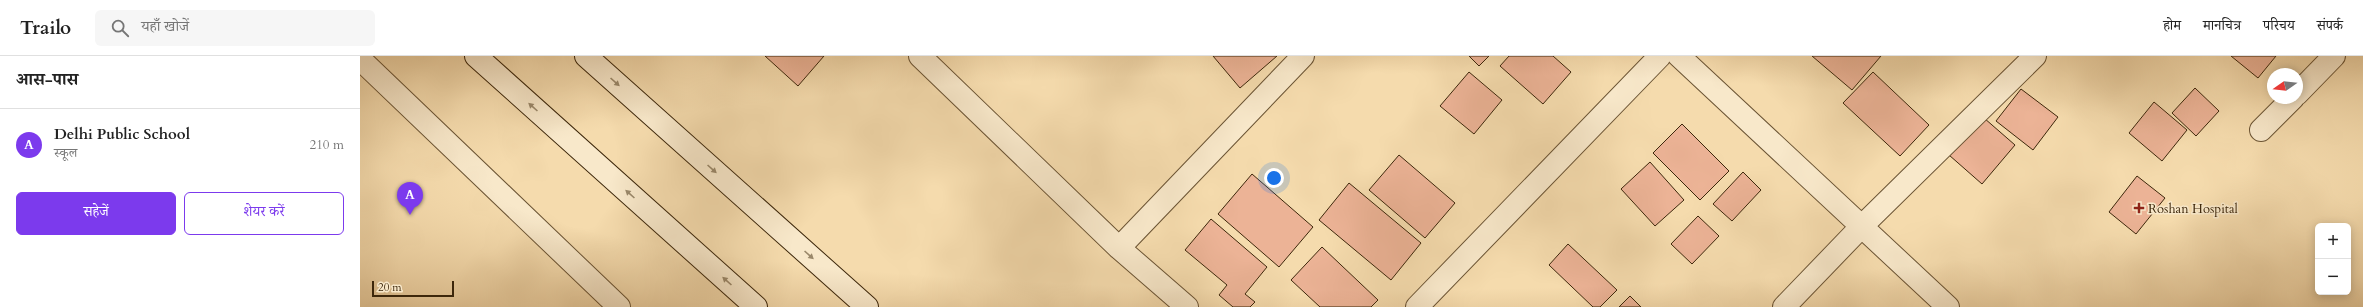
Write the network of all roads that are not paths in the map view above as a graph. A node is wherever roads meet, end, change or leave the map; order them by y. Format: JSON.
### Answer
{"nodes":[{"id":1,"x":476,"y":56,"type":"edge"},
{"id":2,"x":586,"y":56,"type":"edge"},
{"id":3,"x":1303,"y":56,"type":"edge"},
{"id":4,"x":1660,"y":56,"type":"edge"},
{"id":5,"x":1679,"y":56,"type":"edge"},
{"id":6,"x":2035,"y":56,"type":"edge"},
{"id":7,"x":2334,"y":56,"type":"edge"},
{"id":8,"x":360,"y":59,"type":"edge"},
{"id":9,"x":932,"y":60,"type":"edge"},
{"id":10,"x":2303,"y":88,"type":"edge"},
{"id":11,"x":2286,"y":104,"type":"edge"},
{"id":12,"x":2261,"y":130,"type":"dead end"},
{"id":13,"x":1861,"y":227,"type":"junction"},
{"id":14,"x":1119,"y":248,"type":"junction"},
{"id":15,"x":620,"y":307,"type":"edge"},
{"id":16,"x":756,"y":307,"type":"edge"},
{"id":17,"x":867,"y":307,"type":"edge"},
{"id":18,"x":1187,"y":307,"type":"edge"},
{"id":19,"x":1417,"y":307,"type":"edge"},
{"id":20,"x":1784,"y":307,"type":"edge"},
{"id":21,"x":1948,"y":307,"type":"edge"}],
"edges":[{"from":16,"to":1,"type":"street","one_way":true},
{"from":2,"to":17,"type":"street","one_way":true},
{"from":3,"to":14,"type":"street"},
{"from":4,"to":19,"type":"street"},
{"from":5,"to":13,"type":"street"},
{"from":6,"to":13,"type":"street"},
{"from":7,"to":10,"type":"street"},
{"from":8,"to":15,"type":"street"},
{"from":9,"to":14,"type":"street"},
{"from":11,"to":12,"type":"street"},
{"from":13,"to":20,"type":"street"},
{"from":13,"to":21,"type":"street"},
{"from":14,"to":18,"type":"street"}]}
